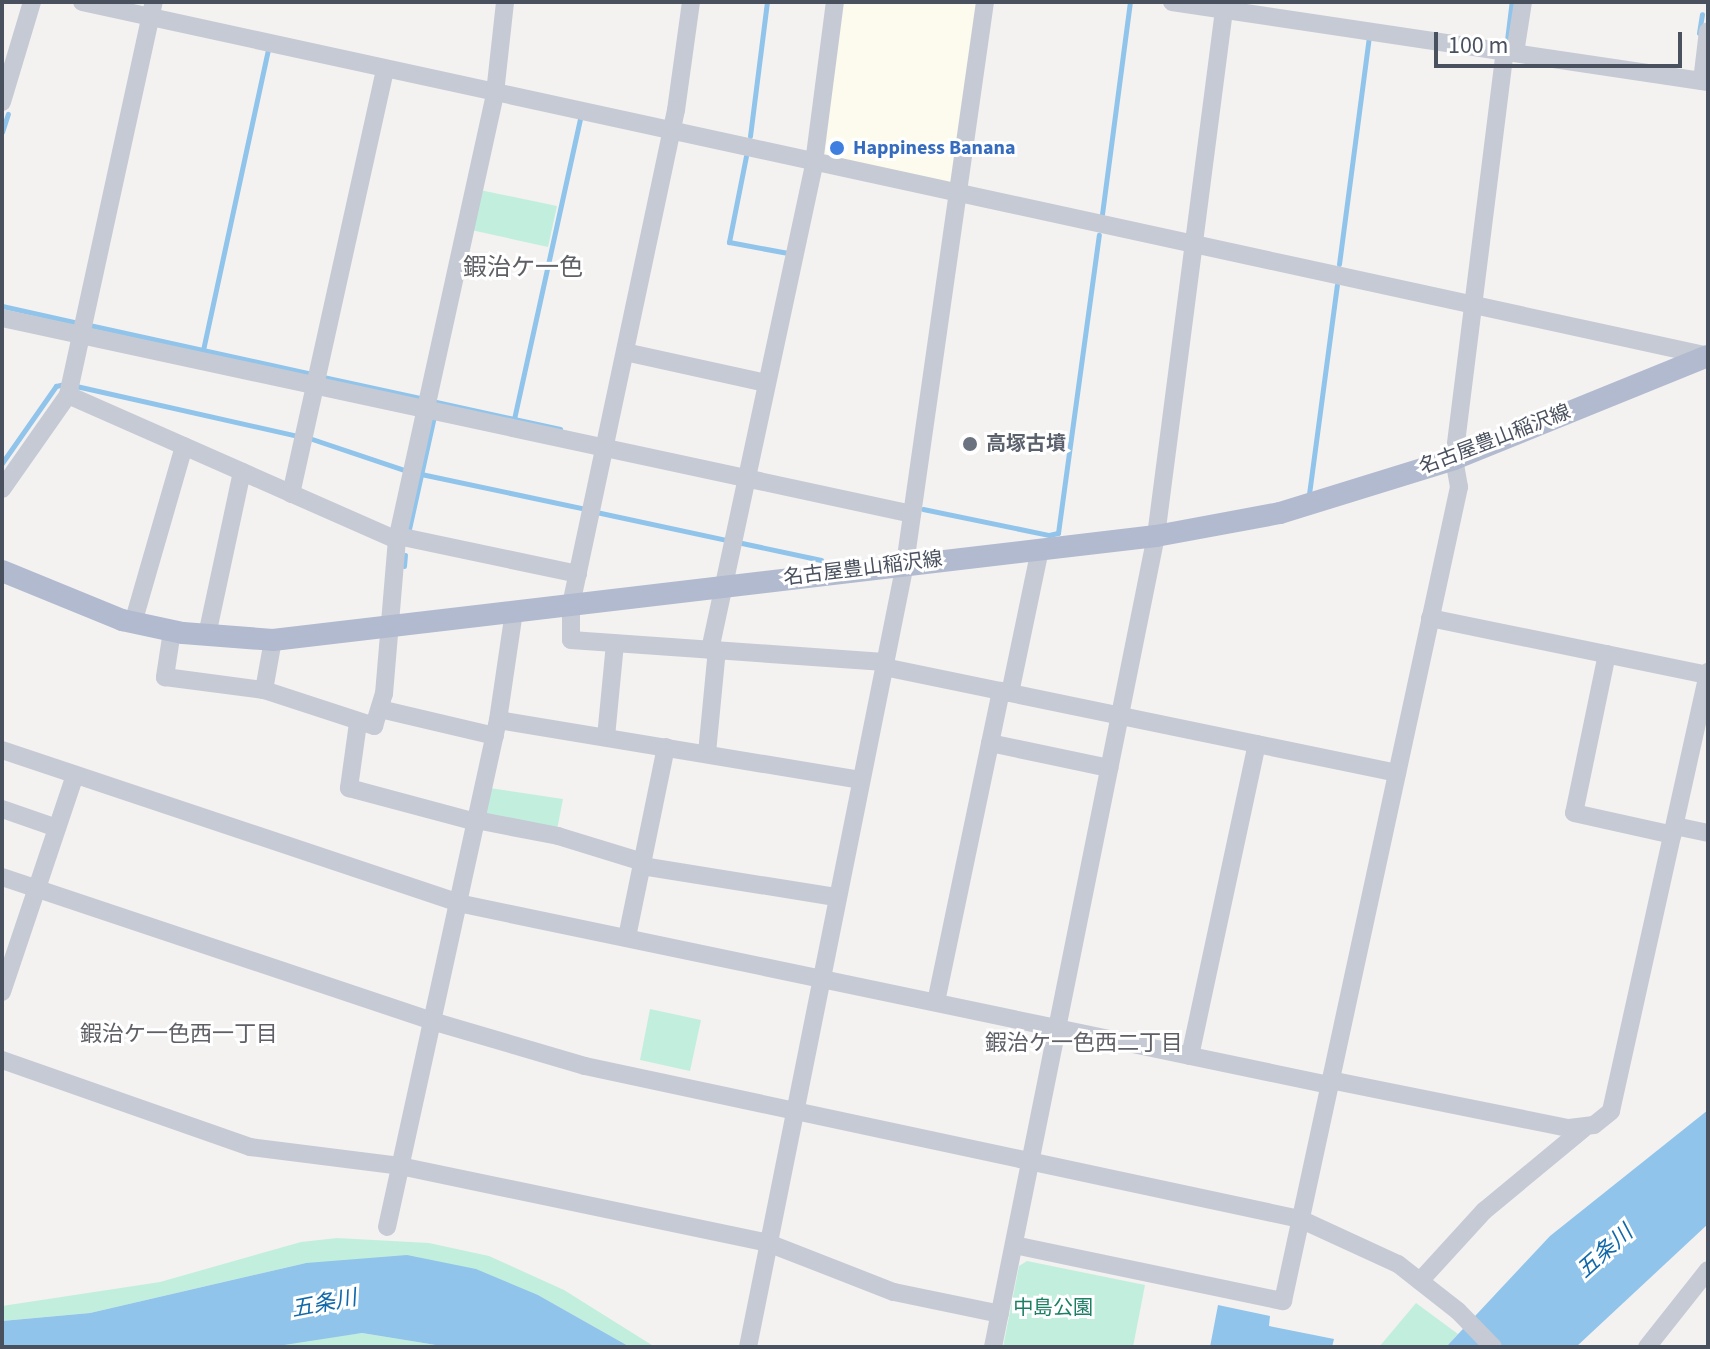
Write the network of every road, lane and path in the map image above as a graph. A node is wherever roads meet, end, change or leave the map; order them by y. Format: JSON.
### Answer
{"nodes":[{"id":1,"x":32,"y":2,"type":"edge"},
{"id":2,"x":82,"y":2,"type":"edge"},
{"id":3,"x":505,"y":2,"type":"edge"},
{"id":4,"x":691,"y":2,"type":"edge"},
{"id":5,"x":835,"y":2,"type":"edge"},
{"id":6,"x":985,"y":2,"type":"edge"},
{"id":7,"x":1172,"y":2,"type":"edge"},
{"id":8,"x":1523,"y":2,"type":"edge"},
{"id":9,"x":153,"y":10,"type":"edge"},
{"id":10,"x":1224,"y":10,"type":"junction"},
{"id":11,"x":1708,"y":31,"type":"edge"},
{"id":12,"x":1510,"y":52,"type":"junction"},
{"id":13,"x":385,"y":69,"type":"junction"},
{"id":14,"x":1705,"y":81,"type":"edge"},
{"id":15,"x":495,"y":93,"type":"junction"},
{"id":16,"x":2,"y":102,"type":"edge"},
{"id":17,"x":672,"y":132,"type":"junction"},
{"id":18,"x":814,"y":163,"type":"junction"},
{"id":19,"x":958,"y":195,"type":"junction"},
{"id":20,"x":1194,"y":245,"type":"junction"},
{"id":21,"x":1474,"y":305,"type":"junction"},
{"id":22,"x":2,"y":318,"type":"edge"},
{"id":23,"x":81,"y":335,"type":"junction"},
{"id":24,"x":625,"y":352,"type":"junction"},
{"id":25,"x":1708,"y":356,"type":"edge"},
{"id":26,"x":766,"y":383,"type":"junction"},
{"id":27,"x":315,"y":385,"type":"junction"},
{"id":28,"x":68,"y":395,"type":"junction"},
{"id":29,"x":425,"y":409,"type":"junction"},
{"id":30,"x":184,"y":446,"type":"junction"},
{"id":31,"x":605,"y":448,"type":"junction"},
{"id":32,"x":1454,"y":459,"type":"junction"},
{"id":33,"x":242,"y":472,"type":"junction"},
{"id":34,"x":745,"y":478,"type":"junction"},
{"id":35,"x":2,"y":489,"type":"edge"},
{"id":36,"x":291,"y":494,"type":"junction"},
{"id":37,"x":912,"y":514,"type":"junction"},
{"id":38,"x":1156,"y":536,"type":"junction"},
{"id":39,"x":398,"y":538,"type":"junction"},
{"id":40,"x":1040,"y":549,"type":"junction"},
{"id":41,"x":905,"y":564,"type":"junction"},
{"id":42,"x":3,"y":574,"type":"edge"},
{"id":43,"x":578,"y":574,"type":"junction"},
{"id":44,"x":722,"y":586,"type":"junction"},
{"id":45,"x":571,"y":605,"type":"junction"},
{"id":46,"x":514,"y":611,"type":"junction"},
{"id":47,"x":1430,"y":618,"type":"junction"},
{"id":48,"x":133,"y":623,"type":"junction"},
{"id":49,"x":388,"y":625,"type":"junction"},
{"id":50,"x":172,"y":631,"type":"junction"},
{"id":51,"x":207,"y":635,"type":"junction"},
{"id":52,"x":273,"y":640,"type":"junction"},
{"id":53,"x":615,"y":643,"type":"junction"},
{"id":54,"x":714,"y":650,"type":"junction"},
{"id":55,"x":1607,"y":654,"type":"junction"},
{"id":56,"x":884,"y":665,"type":"junction"},
{"id":57,"x":1708,"y":674,"type":"edge"},
{"id":58,"x":264,"y":690,"type":"junction"},
{"id":59,"x":1006,"y":692,"type":"junction"},
{"id":60,"x":380,"y":709,"type":"junction"},
{"id":61,"x":1117,"y":715,"type":"junction"},
{"id":62,"x":358,"y":723,"type":"junction"},
{"id":63,"x":496,"y":728,"type":"junction"},
{"id":64,"x":606,"y":737,"type":"junction"},
{"id":65,"x":990,"y":743,"type":"junction"},
{"id":66,"x":1257,"y":744,"type":"junction"},
{"id":67,"x":666,"y":747,"type":"junction"},
{"id":68,"x":2,"y":750,"type":"edge"},
{"id":69,"x":707,"y":753,"type":"junction"},
{"id":70,"x":1109,"y":768,"type":"junction"},
{"id":71,"x":1397,"y":773,"type":"junction"},
{"id":72,"x":75,"y":775,"type":"junction"},
{"id":73,"x":860,"y":780,"type":"junction"},
{"id":74,"x":2,"y":809,"type":"edge"},
{"id":75,"x":476,"y":821,"type":"junction"},
{"id":76,"x":57,"y":828,"type":"junction"},
{"id":77,"x":1674,"y":830,"type":"junction"},
{"id":78,"x":1708,"y":833,"type":"edge"},
{"id":79,"x":642,"y":864,"type":"junction"},
{"id":80,"x":2,"y":877,"type":"edge"},
{"id":81,"x":37,"y":888,"type":"junction"},
{"id":82,"x":836,"y":897,"type":"junction"},
{"id":83,"x":458,"y":903,"type":"junction"},
{"id":84,"x":627,"y":937,"type":"junction"},
{"id":85,"x":7,"y":963,"type":"edge"},
{"id":86,"x":820,"y":977,"type":"junction"},
{"id":87,"x":2,"y":992,"type":"edge"},
{"id":88,"x":936,"y":1002,"type":"junction"},
{"id":89,"x":432,"y":1021,"type":"junction"},
{"id":90,"x":1059,"y":1028,"type":"junction"},
{"id":91,"x":1190,"y":1056,"type":"junction"},
{"id":92,"x":2,"y":1060,"type":"edge"},
{"id":93,"x":1329,"y":1082,"type":"junction"},
{"id":94,"x":792,"y":1112,"type":"junction"},
{"id":95,"x":1583,"y":1129,"type":"junction"},
{"id":96,"x":1031,"y":1162,"type":"junction"},
{"id":97,"x":400,"y":1166,"type":"junction"},
{"id":98,"x":1300,"y":1219,"type":"junction"},
{"id":99,"x":387,"y":1227,"type":"dead end"},
{"id":100,"x":768,"y":1243,"type":"junction"},
{"id":101,"x":1014,"y":1245,"type":"junction"},
{"id":102,"x":1708,"y":1270,"type":"edge"},
{"id":103,"x":1420,"y":1281,"type":"junction"},
{"id":104,"x":1000,"y":1314,"type":"junction"},
{"id":105,"x":748,"y":1347,"type":"edge"},
{"id":106,"x":993,"y":1347,"type":"edge"},
{"id":107,"x":1493,"y":1347,"type":"edge"},
{"id":108,"x":1647,"y":1347,"type":"edge"}],
"edges":[{"from":1,"to":16,"type":"street"},
{"from":2,"to":9,"type":"street"},
{"from":3,"to":15,"type":"street"},
{"from":4,"to":17,"type":"street"},
{"from":5,"to":18,"type":"street"},
{"from":6,"to":19,"type":"street"},
{"from":7,"to":10,"type":"street"},
{"from":8,"to":12,"type":"street"},
{"from":9,"to":13,"type":"street"},
{"from":9,"to":23,"type":"street"},
{"from":10,"to":12,"type":"street"},
{"from":10,"to":20,"type":"street"},
{"from":11,"to":14,"type":"street"},
{"from":12,"to":14,"type":"street"},
{"from":12,"to":21,"type":"street"},
{"from":13,"to":15,"type":"street"},
{"from":13,"to":27,"type":"street"},
{"from":15,"to":17,"type":"street"},
{"from":15,"to":29,"type":"street"},
{"from":17,"to":18,"type":"street"},
{"from":17,"to":24,"type":"street"},
{"from":18,"to":19,"type":"street"},
{"from":18,"to":26,"type":"street"},
{"from":19,"to":20,"type":"street"},
{"from":19,"to":37,"type":"street"},
{"from":20,"to":21,"type":"street"},
{"from":20,"to":38,"type":"street"},
{"from":21,"to":25,"type":"street"},
{"from":21,"to":32,"type":"street"},
{"from":22,"to":23,"type":"street"},
{"from":23,"to":27,"type":"street"},
{"from":23,"to":28,"type":"street"},
{"from":24,"to":26,"type":"street"},
{"from":24,"to":31,"type":"street"},
{"from":25,"to":32,"type":"main road","name":"名古屋豊山稲沢線"},
{"from":26,"to":34,"type":"street"},
{"from":27,"to":29,"type":"street"},
{"from":27,"to":36,"type":"street"},
{"from":28,"to":30,"type":"street"},
{"from":28,"to":35,"type":"street"},
{"from":29,"to":31,"type":"street"},
{"from":29,"to":39,"type":"street"},
{"from":30,"to":33,"type":"street"},
{"from":30,"to":48,"type":"street"},
{"from":31,"to":34,"type":"street"},
{"from":31,"to":43,"type":"street"},
{"from":32,"to":38,"type":"main road","name":"名古屋豊山稲沢線"},
{"from":32,"to":47,"type":"street"},
{"from":33,"to":36,"type":"street"},
{"from":33,"to":51,"type":"street"},
{"from":34,"to":37,"type":"street"},
{"from":34,"to":44,"type":"street"},
{"from":36,"to":39,"type":"street"},
{"from":37,"to":41,"type":"street"},
{"from":38,"to":40,"type":"main road","name":"名古屋豊山稲沢線"},
{"from":38,"to":61,"type":"street"},
{"from":39,"to":43,"type":"street"},
{"from":39,"to":49,"type":"street"},
{"from":40,"to":41,"type":"main road","name":"名古屋豊山稲沢線"},
{"from":40,"to":59,"type":"street"},
{"from":41,"to":44,"type":"main road","name":"名古屋豊山稲沢線"},
{"from":41,"to":56,"type":"street"},
{"from":42,"to":48,"type":"main road","name":"名古屋豊山稲沢線"},
{"from":43,"to":45,"type":"street"},
{"from":44,"to":45,"type":"main road","name":"名古屋豊山稲沢線"},
{"from":44,"to":54,"type":"street"},
{"from":45,"to":46,"type":"main road","name":"名古屋豊山稲沢線"},
{"from":45,"to":53,"type":"street"},
{"from":46,"to":49,"type":"main road","name":"名古屋豊山稲沢線"},
{"from":46,"to":63,"type":"street"},
{"from":47,"to":55,"type":"street"},
{"from":47,"to":71,"type":"street"},
{"from":48,"to":50,"type":"main road","name":"名古屋豊山稲沢線"},
{"from":49,"to":52,"type":"main road","name":"名古屋豊山稲沢線"},
{"from":49,"to":60,"type":"street"},
{"from":50,"to":51,"type":"main road","name":"名古屋豊山稲沢線"},
{"from":50,"to":58,"type":"street"},
{"from":51,"to":52,"type":"main road","name":"名古屋豊山稲沢線"},
{"from":52,"to":58,"type":"street"},
{"from":53,"to":54,"type":"street"},
{"from":53,"to":64,"type":"street"},
{"from":54,"to":56,"type":"street"},
{"from":54,"to":69,"type":"street"},
{"from":55,"to":57,"type":"street"},
{"from":55,"to":77,"type":"street"},
{"from":56,"to":59,"type":"street"},
{"from":56,"to":73,"type":"street"},
{"from":57,"to":77,"type":"street"},
{"from":58,"to":62,"type":"street"},
{"from":59,"to":61,"type":"street"},
{"from":59,"to":65,"type":"street"},
{"from":60,"to":62,"type":"street"},
{"from":60,"to":63,"type":"street"},
{"from":61,"to":66,"type":"street"},
{"from":61,"to":70,"type":"street"},
{"from":62,"to":75,"type":"street"},
{"from":63,"to":64,"type":"street"},
{"from":63,"to":75,"type":"street"},
{"from":64,"to":67,"type":"street"},
{"from":65,"to":70,"type":"street"},
{"from":65,"to":88,"type":"street"},
{"from":66,"to":71,"type":"street"},
{"from":66,"to":91,"type":"street"},
{"from":67,"to":69,"type":"street"},
{"from":67,"to":79,"type":"street"},
{"from":68,"to":72,"type":"street"},
{"from":69,"to":73,"type":"street"},
{"from":70,"to":90,"type":"street"},
{"from":71,"to":93,"type":"street"},
{"from":72,"to":76,"type":"street"},
{"from":72,"to":83,"type":"street"},
{"from":73,"to":82,"type":"street"},
{"from":74,"to":76,"type":"street"},
{"from":75,"to":79,"type":"street"},
{"from":75,"to":83,"type":"street"},
{"from":76,"to":81,"type":"street"},
{"from":77,"to":78,"type":"street"},
{"from":77,"to":95,"type":"street"},
{"from":79,"to":82,"type":"street"},
{"from":79,"to":84,"type":"street"},
{"from":80,"to":81,"type":"street"},
{"from":81,"to":85,"type":"street"},
{"from":81,"to":89,"type":"street"},
{"from":82,"to":86,"type":"street"},
{"from":83,"to":84,"type":"street"},
{"from":83,"to":89,"type":"street"},
{"from":84,"to":86,"type":"street"},
{"from":85,"to":87,"type":"street"},
{"from":86,"to":88,"type":"street"},
{"from":86,"to":94,"type":"street"},
{"from":88,"to":90,"type":"street"},
{"from":89,"to":94,"type":"street"},
{"from":89,"to":97,"type":"street"},
{"from":90,"to":91,"type":"street"},
{"from":90,"to":96,"type":"street"},
{"from":91,"to":93,"type":"street"},
{"from":92,"to":97,"type":"street"},
{"from":93,"to":95,"type":"street"},
{"from":93,"to":98,"type":"street"},
{"from":94,"to":96,"type":"street"},
{"from":94,"to":100,"type":"street"},
{"from":95,"to":103,"type":"street"},
{"from":96,"to":98,"type":"street"},
{"from":96,"to":101,"type":"street"},
{"from":97,"to":99,"type":"street"},
{"from":97,"to":100,"type":"street"},
{"from":98,"to":101,"type":"street"},
{"from":98,"to":103,"type":"street"},
{"from":100,"to":104,"type":"street"},
{"from":100,"to":105,"type":"street"},
{"from":101,"to":104,"type":"street"},
{"from":102,"to":108,"type":"street"},
{"from":103,"to":107,"type":"street"},
{"from":104,"to":106,"type":"street"}]}
